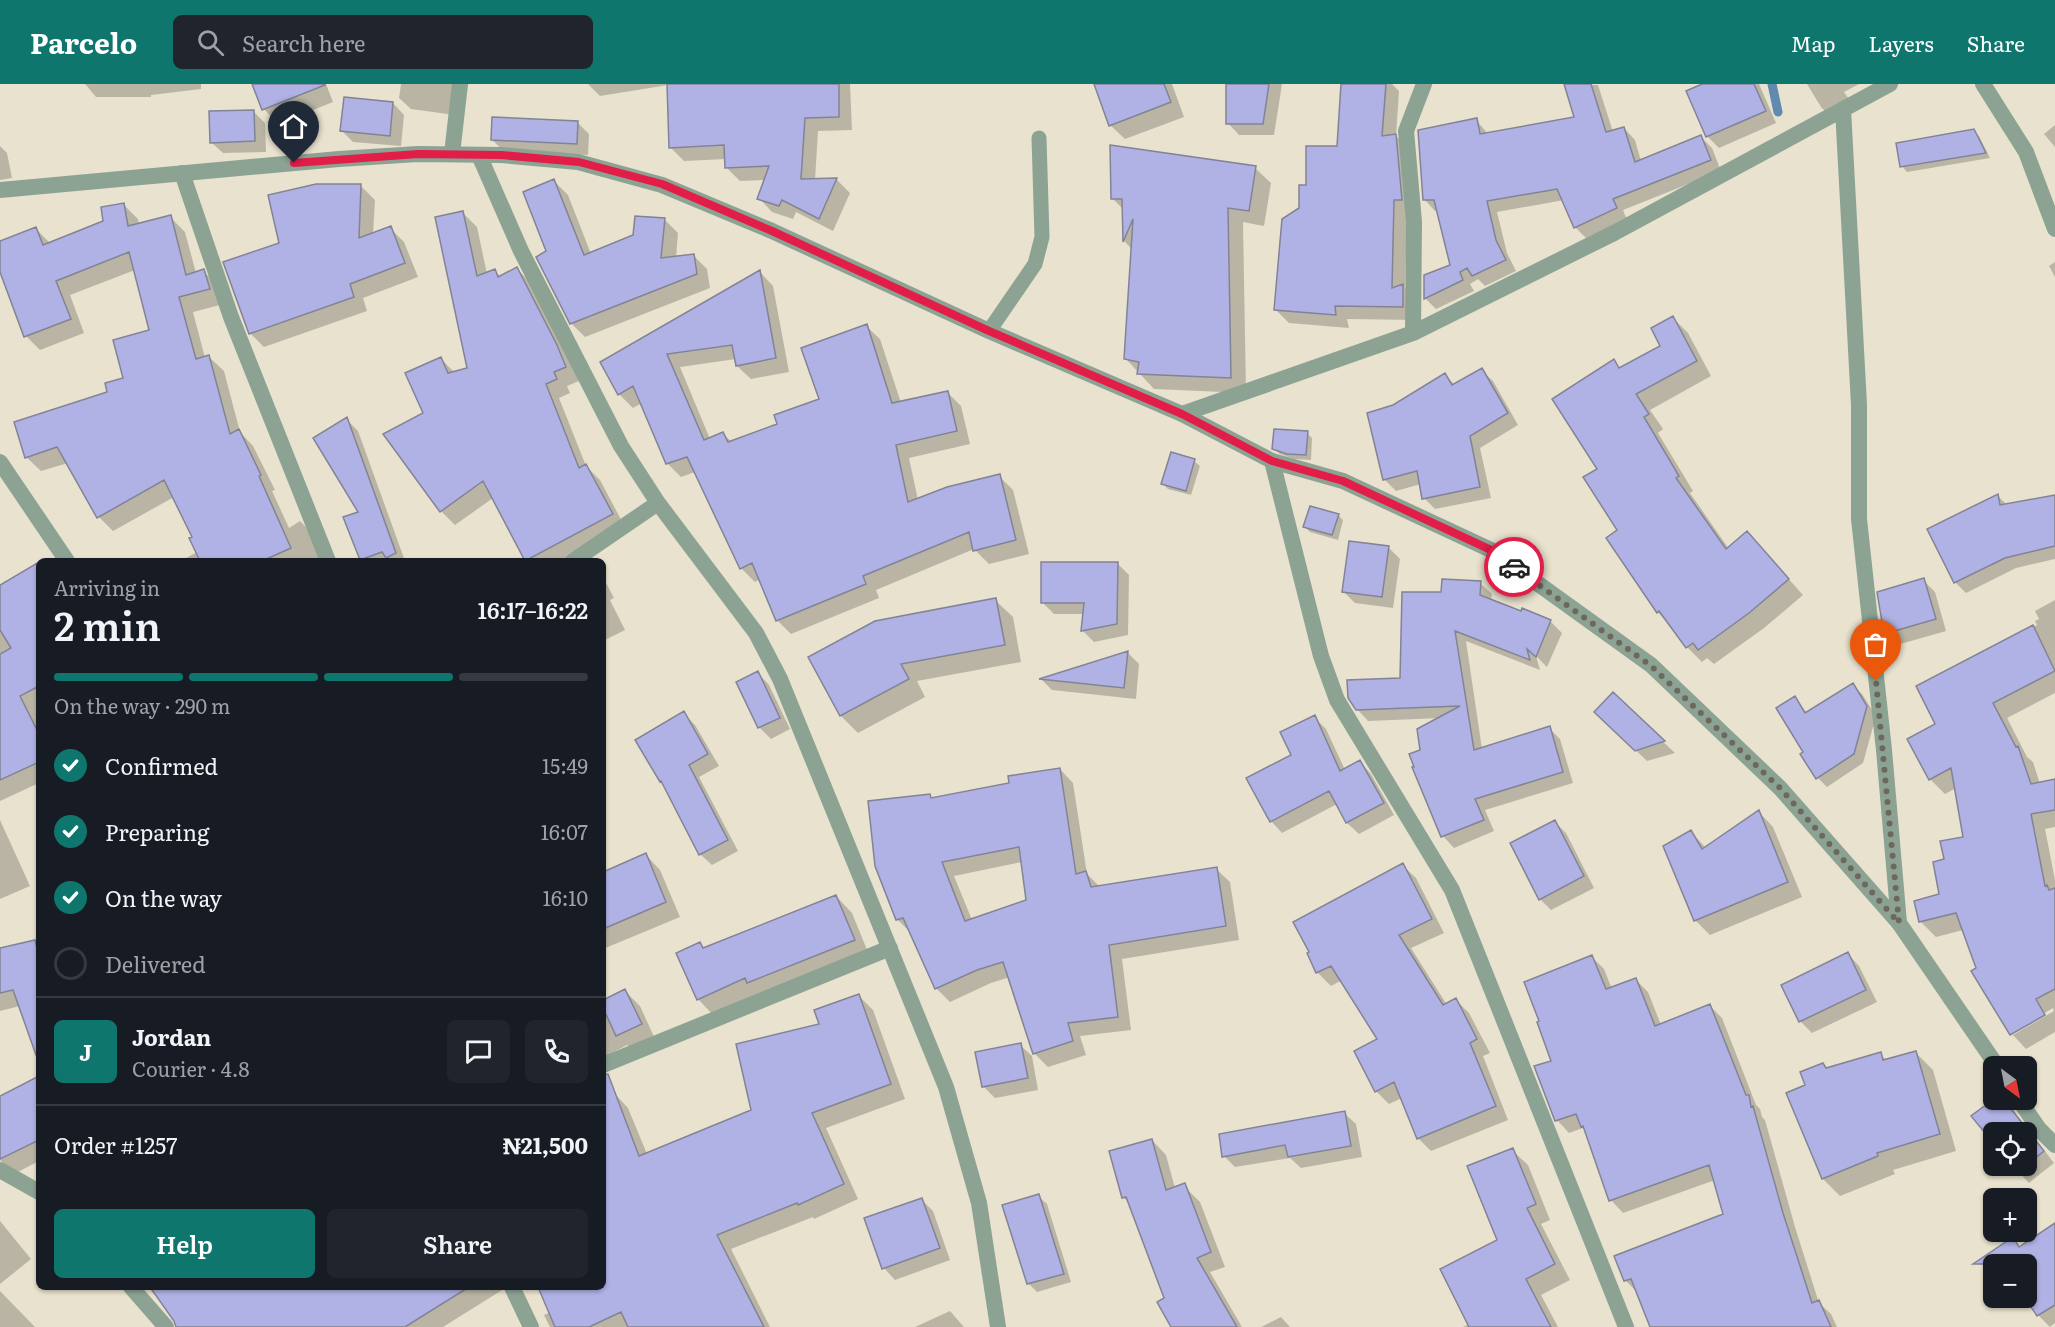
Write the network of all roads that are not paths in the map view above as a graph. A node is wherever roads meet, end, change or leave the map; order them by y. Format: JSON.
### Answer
{"nodes":[{"id":1,"x":460,"y":84,"type":"edge"},
{"id":2,"x":1424,"y":84,"type":"edge"},
{"id":3,"x":1890,"y":84,"type":"edge"},
{"id":4,"x":1983,"y":84,"type":"edge"},
{"id":5,"x":1843,"y":109,"type":"junction"},
{"id":6,"x":1039,"y":138,"type":"dead end"},
{"id":7,"x":452,"y":154,"type":"junction"},
{"id":8,"x":479,"y":155,"type":"junction"},
{"id":9,"x":182,"y":173,"type":"junction"},
{"id":10,"x":0,"y":190,"type":"edge"},
{"id":11,"x":2055,"y":229,"type":"edge"},
{"id":12,"x":989,"y":331,"type":"junction"},
{"id":13,"x":1413,"y":333,"type":"junction"},
{"id":14,"x":1182,"y":414,"type":"junction"},
{"id":15,"x":1272,"y":461,"type":"junction"},
{"id":16,"x":0,"y":462,"type":"edge"},
{"id":17,"x":658,"y":503,"type":"junction"},
{"id":18,"x":65,"y":558,"type":"edge"},
{"id":19,"x":327,"y":558,"type":"edge"},
{"id":20,"x":577,"y":558,"type":"edge"},
{"id":21,"x":1899,"y":923,"type":"junction"},
{"id":22,"x":890,"y":948,"type":"junction"},
{"id":23,"x":1990,"y":1056,"type":"edge"},
{"id":24,"x":606,"y":1064,"type":"edge"},
{"id":25,"x":2026,"y":1110,"type":"edge"},
{"id":26,"x":2055,"y":1145,"type":"edge"},
{"id":27,"x":0,"y":1170,"type":"edge"},
{"id":28,"x":36,"y":1190,"type":"edge"},
{"id":29,"x":134,"y":1290,"type":"edge"},
{"id":30,"x":513,"y":1290,"type":"edge"},
{"id":31,"x":166,"y":1327,"type":"edge"},
{"id":32,"x":531,"y":1327,"type":"edge"},
{"id":33,"x":998,"y":1327,"type":"edge"},
{"id":34,"x":1626,"y":1327,"type":"edge"}],
"edges":[{"from":1,"to":7,"type":"street"},
{"from":2,"to":13,"type":"street"},
{"from":3,"to":5,"type":"street"},
{"from":4,"to":11,"type":"street"},
{"from":5,"to":13,"type":"street"},
{"from":5,"to":21,"type":"street"},
{"from":6,"to":12,"type":"lane"},
{"from":7,"to":8,"type":"street"},
{"from":7,"to":9,"type":"street"},
{"from":8,"to":12,"type":"street"},
{"from":8,"to":17,"type":"street"},
{"from":9,"to":10,"type":"street"},
{"from":9,"to":19,"type":"street"},
{"from":12,"to":14,"type":"street"},
{"from":13,"to":14,"type":"street"},
{"from":14,"to":15,"type":"street"},
{"from":15,"to":21,"type":"street"},
{"from":15,"to":34,"type":"street"},
{"from":16,"to":18,"type":"street"},
{"from":17,"to":20,"type":"street"},
{"from":17,"to":22,"type":"street"},
{"from":21,"to":23,"type":"street"},
{"from":22,"to":24,"type":"street"},
{"from":22,"to":33,"type":"street"},
{"from":25,"to":26,"type":"street"},
{"from":27,"to":28,"type":"street"},
{"from":29,"to":31,"type":"street"},
{"from":30,"to":32,"type":"street"}]}
